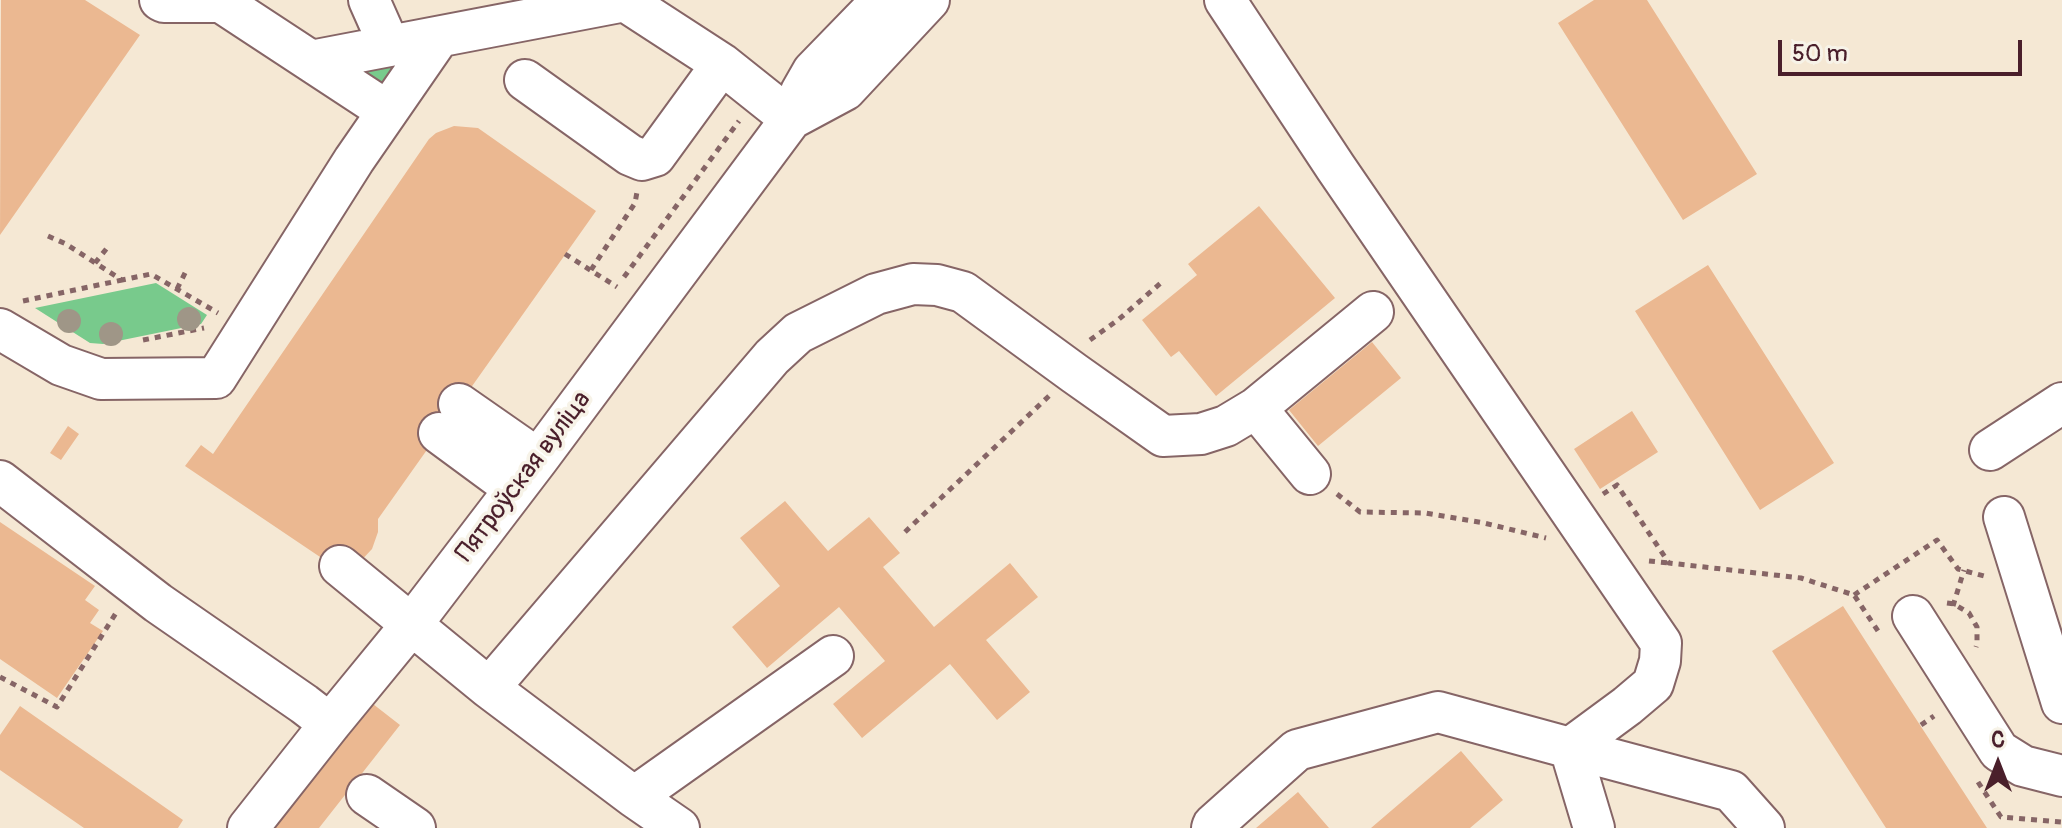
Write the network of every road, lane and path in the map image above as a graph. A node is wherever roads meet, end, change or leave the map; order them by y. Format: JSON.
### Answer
{"nodes":[{"id":1,"x":160,"y":0,"type":"edge"},
{"id":2,"x":369,"y":0,"type":"edge"},
{"id":3,"x":624,"y":0,"type":"edge"},
{"id":4,"x":882,"y":0,"type":"edge"},
{"id":5,"x":929,"y":0,"type":"edge"},
{"id":6,"x":1225,"y":0,"type":"edge"},
{"id":7,"x":439,"y":37,"type":"junction"},
{"id":8,"x":389,"y":45,"type":"junction"},
{"id":9,"x":311,"y":61,"type":"junction"},
{"id":10,"x":722,"y":64,"type":"junction"},
{"id":11,"x":525,"y":80,"type":"dead end"},
{"id":12,"x":758,"y":94,"type":"junction"},
{"id":13,"x":387,"y":111,"type":"junction"},
{"id":14,"x":791,"y":119,"type":"junction"},
{"id":15,"x":635,"y":203,"type":"dead end"},
{"id":16,"x":48,"y":236,"type":"dead end"},
{"id":17,"x":107,"y":248,"type":"dead end"},
{"id":18,"x":565,"y":254,"type":"dead end"},
{"id":19,"x":95,"y":263,"type":"junction"},
{"id":20,"x":591,"y":270,"type":"junction"},
{"id":21,"x":186,"y":271,"type":"dead end"},
{"id":22,"x":122,"y":280,"type":"junction"},
{"id":23,"x":1163,"y":281,"type":"dead end"},
{"id":24,"x":177,"y":289,"type":"junction"},
{"id":25,"x":215,"y":311,"type":"dead end"},
{"id":26,"x":1373,"y":312,"type":"dead end"},
{"id":27,"x":10,"y":315,"type":"edge"},
{"id":28,"x":218,"y":325,"type":"dead end"},
{"id":29,"x":143,"y":340,"type":"dead end"},
{"id":30,"x":1067,"y":368,"type":"junction"},
{"id":31,"x":2062,"y":403,"type":"edge"},
{"id":32,"x":1256,"y":408,"type":"junction"},
{"id":33,"x":449,"y":418,"type":"dead end"},
{"id":34,"x":1990,"y":450,"type":"dead end"},
{"id":35,"x":527,"y":474,"type":"junction"},
{"id":36,"x":1310,"y":474,"type":"joint"},
{"id":37,"x":0,"y":481,"type":"edge"},
{"id":38,"x":2004,"y":517,"type":"dead end"},
{"id":39,"x":905,"y":532,"type":"dead end"},
{"id":40,"x":1602,"y":557,"type":"junction"},
{"id":41,"x":1669,"y":563,"type":"dead end"},
{"id":42,"x":340,"y":566,"type":"dead end"},
{"id":43,"x":1714,"y":568,"type":"dead end"},
{"id":44,"x":1801,"y":578,"type":"dead end"},
{"id":45,"x":1993,"y":578,"type":"dead end"},
{"id":46,"x":1854,"y":595,"type":"dead end"},
{"id":47,"x":120,"y":607,"type":"dead end"},
{"id":48,"x":1913,"y":616,"type":"dead end"},
{"id":49,"x":412,"y":624,"type":"junction"},
{"id":50,"x":833,"y":656,"type":"dead end"},
{"id":51,"x":0,"y":677,"type":"edge"},
{"id":52,"x":489,"y":688,"type":"junction"},
{"id":53,"x":2062,"y":703,"type":"edge"},
{"id":54,"x":1934,"y":716,"type":"dead end"},
{"id":55,"x":330,"y":724,"type":"junction"},
{"id":56,"x":1921,"y":725,"type":"dead end"},
{"id":57,"x":1570,"y":748,"type":"junction"},
{"id":58,"x":2062,"y":776,"type":"edge"},
{"id":59,"x":367,"y":795,"type":"dead end"},
{"id":60,"x":634,"y":797,"type":"junction"},
{"id":61,"x":248,"y":828,"type":"edge"},
{"id":62,"x":415,"y":828,"type":"edge"},
{"id":63,"x":679,"y":828,"type":"edge"},
{"id":64,"x":1212,"y":828,"type":"edge"},
{"id":65,"x":1594,"y":828,"type":"edge"},
{"id":66,"x":1764,"y":828,"type":"edge"}],
"edges":[{"from":1,"to":9,"type":"street"},
{"from":2,"to":8,"type":"street"},
{"from":3,"to":7,"type":"street"},
{"from":3,"to":10,"type":"street"},
{"from":4,"to":14,"type":"street","name":"Пятроўская вуліца"},
{"from":5,"to":14,"type":"street","name":"Пятроўская вуліца"},
{"from":6,"to":40,"type":"street"},
{"from":7,"to":8,"type":"street"},
{"from":7,"to":13,"type":"street"},
{"from":8,"to":9,"type":"street"},
{"from":9,"to":13,"type":"street"},
{"from":10,"to":11,"type":"street"},
{"from":10,"to":12,"type":"street"},
{"from":12,"to":14,"type":"street"},
{"from":12,"to":20,"type":"path"},
{"from":13,"to":27,"type":"street"},
{"from":14,"to":35,"type":"street","name":"Пятроўская вуліца"},
{"from":15,"to":20,"type":"path"},
{"from":16,"to":19,"type":"path"},
{"from":17,"to":19,"type":"path"},
{"from":18,"to":20,"type":"path"},
{"from":19,"to":22,"type":"path"},
{"from":21,"to":24,"type":"path"},
{"from":22,"to":24,"type":"path"},
{"from":22,"to":27,"type":"path"},
{"from":23,"to":30,"type":"path"},
{"from":24,"to":25,"type":"path"},
{"from":26,"to":32,"type":"street"},
{"from":28,"to":29,"type":"path"},
{"from":30,"to":32,"type":"street"},
{"from":30,"to":39,"type":"path"},
{"from":30,"to":52,"type":"street"},
{"from":31,"to":34,"type":"street"},
{"from":32,"to":36,"type":"street"},
{"from":33,"to":35,"type":"street"},
{"from":35,"to":49,"type":"street","name":"Пятроўская вуліца"},
{"from":36,"to":40,"type":"path"},
{"from":37,"to":55,"type":"street"},
{"from":38,"to":53,"type":"street"},
{"from":40,"to":41,"type":"path"},
{"from":40,"to":57,"type":"street"},
{"from":42,"to":49,"type":"street"},
{"from":43,"to":44,"type":"path"},
{"from":45,"to":46,"type":"path"},
{"from":47,"to":51,"type":"path"},
{"from":48,"to":58,"type":"street"},
{"from":49,"to":52,"type":"street"},
{"from":49,"to":55,"type":"street","name":"Пятроўская вуліца"},
{"from":50,"to":60,"type":"street"},
{"from":52,"to":60,"type":"street"},
{"from":54,"to":56,"type":"path"},
{"from":55,"to":61,"type":"street","name":"Пятроўская вуліца"},
{"from":57,"to":64,"type":"street"},
{"from":57,"to":65,"type":"street"},
{"from":57,"to":66,"type":"street"},
{"from":59,"to":62,"type":"street"},
{"from":60,"to":63,"type":"street"}]}
